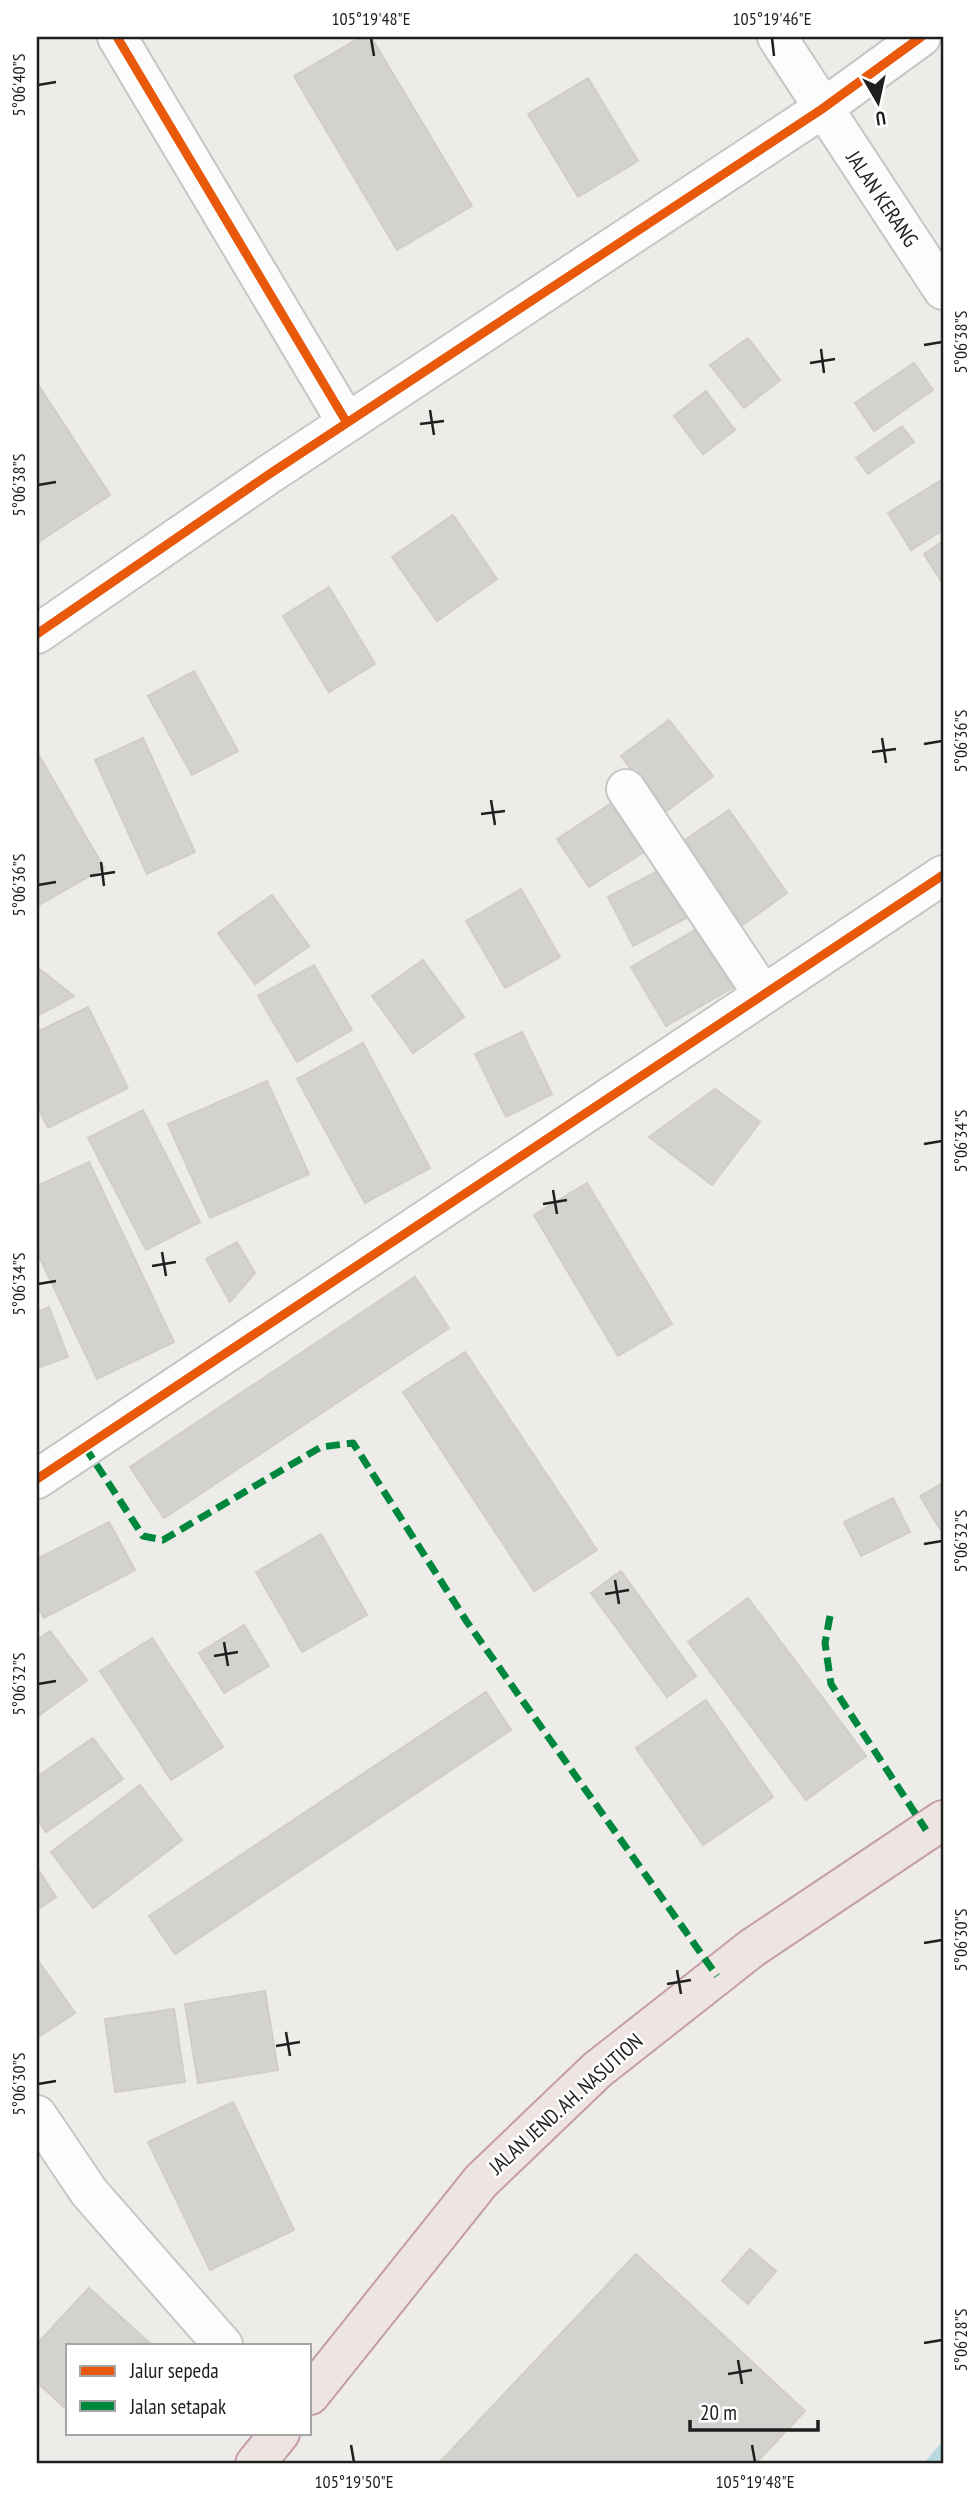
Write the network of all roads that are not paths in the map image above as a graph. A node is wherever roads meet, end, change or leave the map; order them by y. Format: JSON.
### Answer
{"nodes":[{"id":1,"x":117,"y":37,"type":"edge"},
{"id":2,"x":777,"y":37,"type":"edge"},
{"id":3,"x":921,"y":37,"type":"edge"},
{"id":4,"x":822,"y":109,"type":"junction"},
{"id":5,"x":943,"y":290,"type":"edge"},
{"id":6,"x":346,"y":423,"type":"junction"},
{"id":7,"x":37,"y":634,"type":"edge"},
{"id":8,"x":626,"y":789,"type":"dead end"},
{"id":9,"x":943,"y":875,"type":"edge"},
{"id":10,"x":762,"y":993,"type":"junction"},
{"id":11,"x":37,"y":1479,"type":"edge"},
{"id":12,"x":943,"y":1820,"type":"edge"},
{"id":13,"x":37,"y":2115,"type":"edge"},
{"id":14,"x":222,"y":2344,"type":"edge"},
{"id":15,"x":312,"y":2392,"type":"edge"},
{"id":16,"x":279,"y":2434,"type":"edge"},
{"id":17,"x":256,"y":2464,"type":"edge"}],
"edges":[{"from":1,"to":6,"type":"street"},
{"from":2,"to":4,"type":"street","name":"JALAN KERANG"},
{"from":3,"to":4,"type":"street"},
{"from":4,"to":5,"type":"street","name":"JALAN KERANG"},
{"from":4,"to":6,"type":"street"},
{"from":6,"to":7,"type":"street"},
{"from":8,"to":10,"type":"street"},
{"from":9,"to":10,"type":"street"},
{"from":10,"to":11,"type":"street"},
{"from":12,"to":15,"type":"highway","name":"JALAN JEND. AH. NASUTION"},
{"from":13,"to":14,"type":"street"},
{"from":16,"to":17,"type":"highway"}]}
